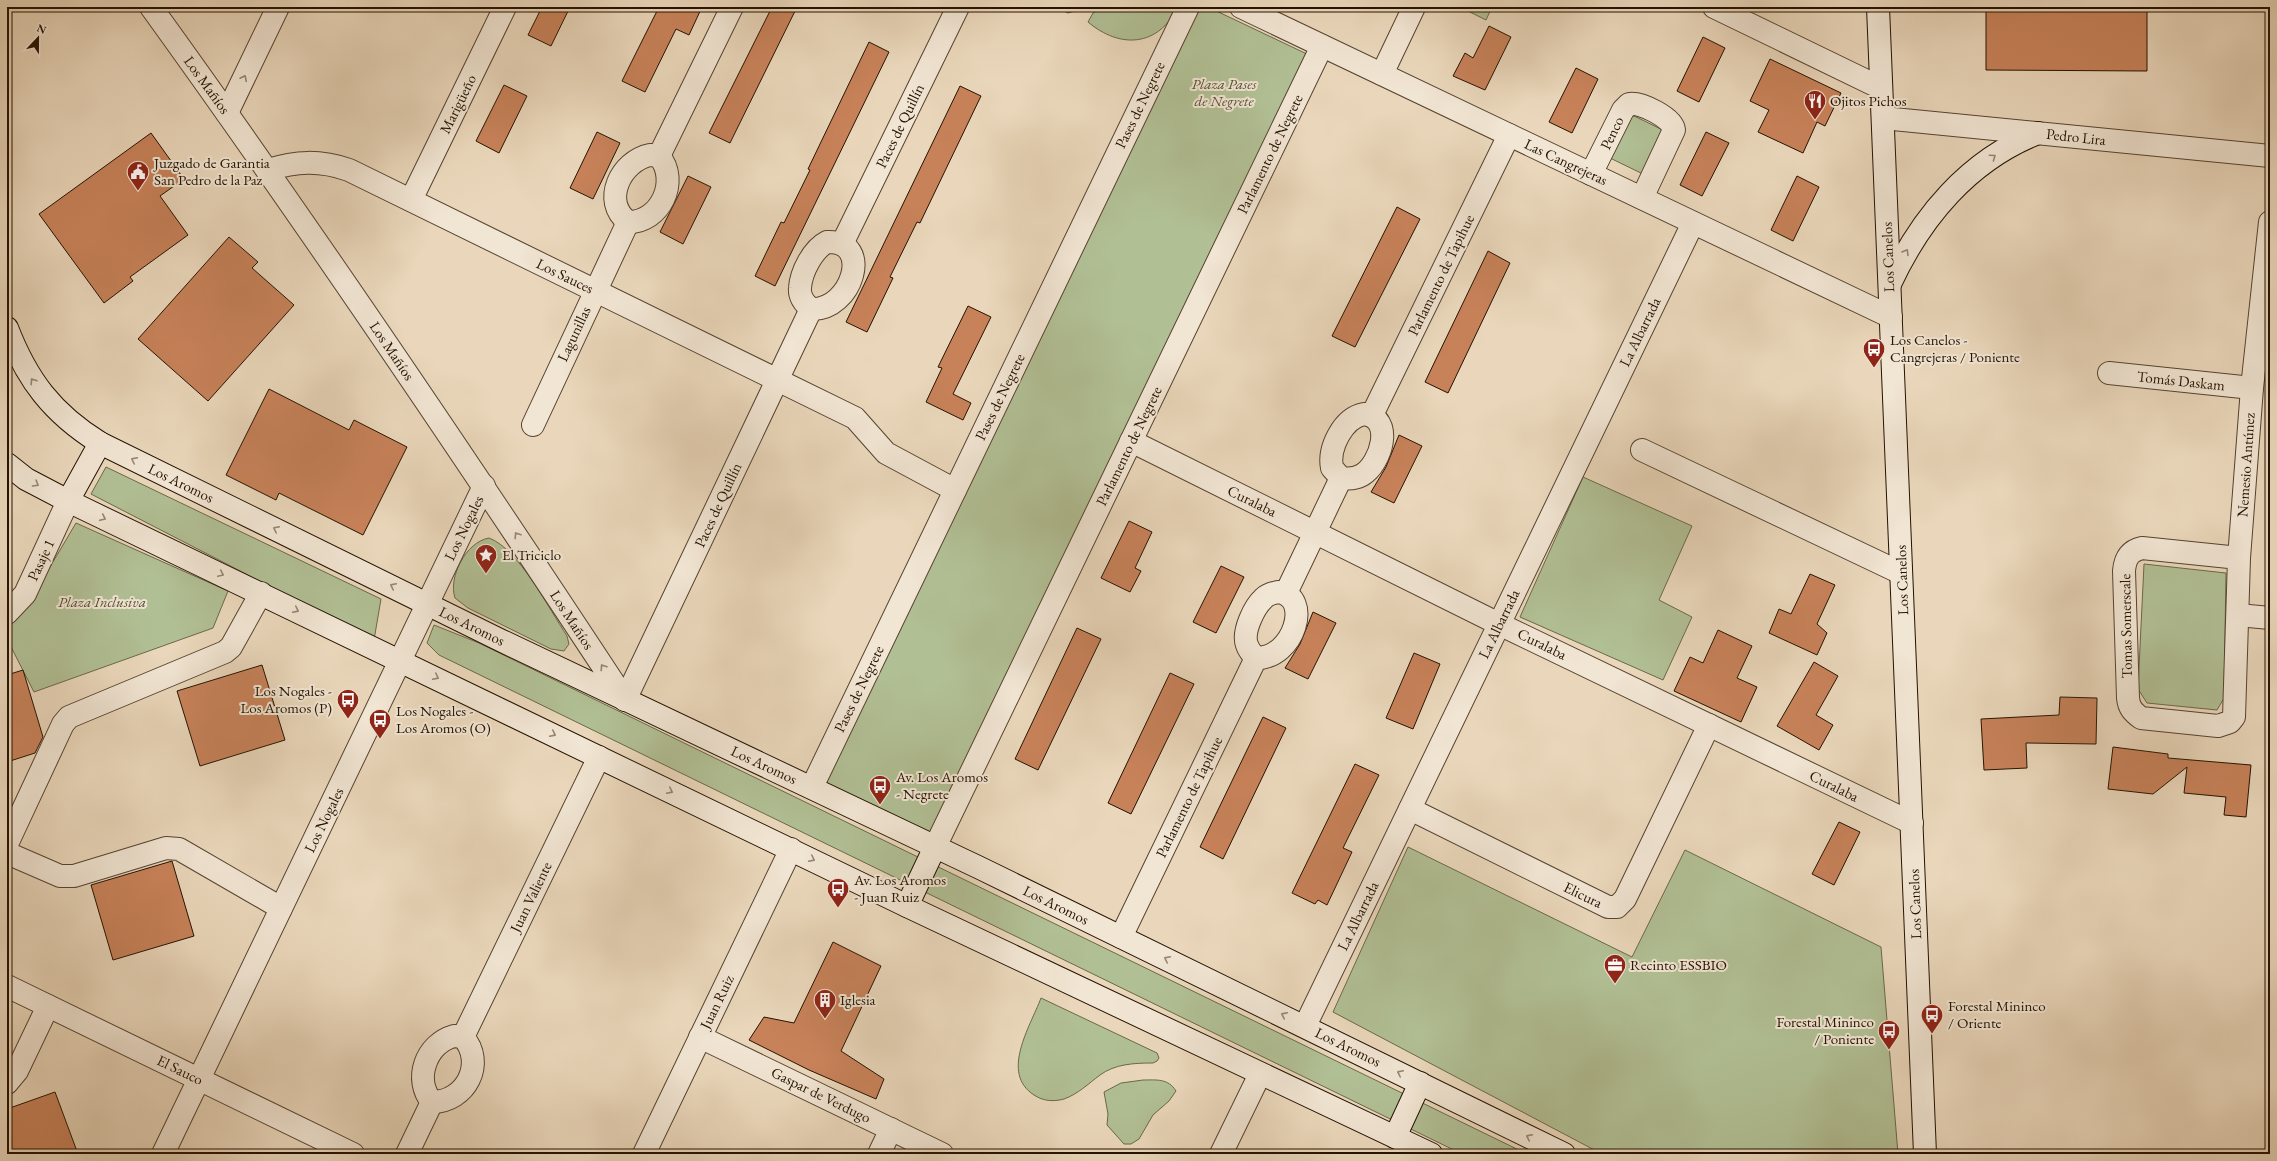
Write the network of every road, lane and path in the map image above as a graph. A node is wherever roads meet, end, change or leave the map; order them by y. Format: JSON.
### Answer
{"nodes":[{"id":1,"x":151,"y":7,"type":"edge"},
{"id":2,"x":278,"y":7,"type":"edge"},
{"id":3,"x":505,"y":7,"type":"edge"},
{"id":4,"x":732,"y":7,"type":"edge"},
{"id":5,"x":958,"y":7,"type":"edge"},
{"id":6,"x":1188,"y":7,"type":"edge"},
{"id":7,"x":1241,"y":7,"type":"edge"},
{"id":8,"x":1414,"y":7,"type":"edge"},
{"id":9,"x":1714,"y":7,"type":"edge"},
{"id":10,"x":1878,"y":7,"type":"edge"},
{"id":11,"x":1322,"y":46,"type":"junction"},
{"id":12,"x":1382,"y":74,"type":"junction"},
{"id":13,"x":1881,"y":88,"type":"junction"},
{"id":14,"x":227,"y":113,"type":"junction"},
{"id":15,"x":1883,"y":118,"type":"junction"},
{"id":16,"x":2038,"y":133,"type":"junction"},
{"id":17,"x":1509,"y":135,"type":"junction"},
{"id":18,"x":659,"y":156,"type":"junction"},
{"id":19,"x":2270,"y":156,"type":"edge"},
{"id":20,"x":268,"y":170,"type":"junction"},
{"id":21,"x":1592,"y":174,"type":"junction"},
{"id":22,"x":1642,"y":198,"type":"junction"},
{"id":23,"x":411,"y":200,"type":"junction"},
{"id":24,"x":628,"y":222,"type":"junction"},
{"id":25,"x":2270,"y":222,"type":"edge"},
{"id":26,"x":1693,"y":223,"type":"junction"},
{"id":27,"x":842,"y":244,"type":"junction"},
{"id":28,"x":1889,"y":287,"type":"junction"},
{"id":29,"x":594,"y":290,"type":"junction"},
{"id":30,"x":811,"y":310,"type":"junction"},
{"id":31,"x":1891,"y":317,"type":"junction"},
{"id":32,"x":7,"y":328,"type":"edge"},
{"id":33,"x":2109,"y":374,"type":"dead end"},
{"id":34,"x":777,"y":380,"type":"junction"},
{"id":35,"x":2252,"y":388,"type":"junction"},
{"id":36,"x":1372,"y":415,"type":"junction"},
{"id":37,"x":533,"y":425,"type":"dead end"},
{"id":38,"x":1131,"y":441,"type":"junction"},
{"id":39,"x":100,"y":443,"type":"junction"},
{"id":40,"x":1642,"y":450,"type":"dead end"},
{"id":41,"x":7,"y":464,"type":"edge"},
{"id":42,"x":1341,"y":478,"type":"junction"},
{"id":43,"x":484,"y":486,"type":"junction"},
{"id":44,"x":955,"y":490,"type":"junction"},
{"id":45,"x":68,"y":501,"type":"junction"},
{"id":46,"x":1315,"y":532,"type":"junction"},
{"id":47,"x":2239,"y":558,"type":"junction"},
{"id":48,"x":1901,"y":573,"type":"junction"},
{"id":49,"x":261,"y":593,"type":"junction"},
{"id":50,"x":1286,"y":593,"type":"junction"},
{"id":51,"x":428,"y":604,"type":"junction"},
{"id":52,"x":7,"y":613,"type":"edge"},
{"id":53,"x":2238,"y":615,"type":"junction"},
{"id":54,"x":2270,"y":618,"type":"edge"},
{"id":55,"x":1499,"y":624,"type":"junction"},
{"id":56,"x":1256,"y":658,"type":"junction"},
{"id":57,"x":401,"y":660,"type":"junction"},
{"id":58,"x":625,"y":700,"type":"junction"},
{"id":59,"x":2236,"y":710,"type":"joint"},
{"id":60,"x":1709,"y":725,"type":"junction"},
{"id":61,"x":599,"y":757,"type":"junction"},
{"id":62,"x":812,"y":788,"type":"junction"},
{"id":63,"x":1410,"y":809,"type":"junction"},
{"id":64,"x":1912,"y":823,"type":"junction"},
{"id":65,"x":7,"y":844,"type":"edge"},
{"id":66,"x":935,"y":847,"type":"junction"},
{"id":67,"x":791,"y":849,"type":"junction"},
{"id":68,"x":7,"y":853,"type":"edge"},
{"id":69,"x":907,"y":906,"type":"junction"},
{"id":70,"x":281,"y":908,"type":"junction"},
{"id":71,"x":1121,"y":937,"type":"junction"},
{"id":72,"x":7,"y":986,"type":"edge"},
{"id":73,"x":48,"y":1006,"type":"junction"},
{"id":74,"x":1305,"y":1026,"type":"junction"},
{"id":75,"x":463,"y":1037,"type":"junction"},
{"id":76,"x":700,"y":1037,"type":"junction"},
{"id":77,"x":1260,"y":1074,"type":"junction"},
{"id":78,"x":199,"y":1079,"type":"junction"},
{"id":79,"x":7,"y":1083,"type":"edge"},
{"id":80,"x":1420,"y":1083,"type":"junction"},
{"id":81,"x":432,"y":1102,"type":"junction"},
{"id":82,"x":891,"y":1129,"type":"junction"},
{"id":83,"x":1395,"y":1137,"type":"junction"},
{"id":84,"x":163,"y":1154,"type":"edge"},
{"id":85,"x":353,"y":1154,"type":"edge"},
{"id":86,"x":407,"y":1154,"type":"edge"},
{"id":87,"x":644,"y":1154,"type":"edge"},
{"id":88,"x":879,"y":1154,"type":"edge"},
{"id":89,"x":942,"y":1154,"type":"edge"},
{"id":90,"x":1221,"y":1154,"type":"edge"},
{"id":91,"x":1430,"y":1154,"type":"edge"},
{"id":92,"x":1564,"y":1154,"type":"edge"},
{"id":93,"x":1925,"y":1154,"type":"edge"}],
"edges":[{"from":1,"to":14,"type":"street","name":"Los Mañíos"},
{"from":14,"to":2,"type":"street","one_way":true},
{"from":3,"to":23,"type":"street","name":"Marigüeño"},
{"from":4,"to":18,"type":"street"},
{"from":5,"to":27,"type":"street","name":"Paces de Quillín"},
{"from":6,"to":44,"type":"street","name":"Pases de Negrete"},
{"from":7,"to":11,"type":"street","name":"Las Cangrejeras"},
{"from":8,"to":12,"type":"street"},
{"from":9,"to":13,"type":"street"},
{"from":10,"to":13,"type":"street","name":"Los Canelos"},
{"from":11,"to":12,"type":"street","name":"Las Cangrejeras"},
{"from":11,"to":38,"type":"street","name":"Parlamento de Negrete"},
{"from":12,"to":17,"type":"street","name":"Las Cangrejeras"},
{"from":13,"to":15,"type":"street","name":"Los Canelos"},
{"from":14,"to":20,"type":"street","name":"Los Mañíos"},
{"from":15,"to":16,"type":"street","name":"Pedro Lira"},
{"from":15,"to":28,"type":"street","name":"Los Canelos"},
{"from":16,"to":19,"type":"street","name":"Pedro Lira"},
{"from":28,"to":16,"type":"street","one_way":true},
{"from":17,"to":21,"type":"street","name":"Las Cangrejeras"},
{"from":17,"to":36,"type":"street","name":"Parlamento de Tapihue"},
{"from":18,"to":24,"type":"street"},
{"from":18,"to":24,"type":"street"},
{"from":20,"to":23,"type":"street","name":"Los Sauces"},
{"from":20,"to":43,"type":"street","name":"Los Mañíos"},
{"from":21,"to":22,"type":"street","name":"Las Cangrejeras"},
{"from":21,"to":22,"type":"street","name":"Penco"},
{"from":22,"to":26,"type":"street","name":"Las Cangrejeras"},
{"from":23,"to":29,"type":"street","name":"Los Sauces"},
{"from":24,"to":29,"type":"street","name":"Lagunillas"},
{"from":25,"to":35,"type":"street","name":"Nemesio Antúnez"},
{"from":26,"to":31,"type":"street","name":"Las Cangrejeras"},
{"from":26,"to":55,"type":"street","name":"La Albarrada"},
{"from":27,"to":30,"type":"street"},
{"from":27,"to":30,"type":"street"},
{"from":28,"to":31,"type":"street","name":"Los Canelos"},
{"from":29,"to":34,"type":"street","name":"Los Sauces"},
{"from":29,"to":37,"type":"street","name":"Lagunillas"},
{"from":30,"to":34,"type":"street","name":"Paces de Quillín"},
{"from":31,"to":48,"type":"street","name":"Los Canelos"},
{"from":39,"to":32,"type":"street","name":"Los Aromos","one_way":true},
{"from":33,"to":35,"type":"street","name":"Tomás Daskam"},
{"from":34,"to":44,"type":"street","name":"Los Sauces"},
{"from":34,"to":58,"type":"street","name":"Paces de Quillín"},
{"from":35,"to":47,"type":"street","name":"Nemesio Antúnez"},
{"from":36,"to":42,"type":"street"},
{"from":36,"to":42,"type":"street"},
{"from":38,"to":46,"type":"street","name":"Curalaba"},
{"from":38,"to":66,"type":"street","name":"Parlamento de Negrete"},
{"from":39,"to":45,"type":"street","name":"Pasaje 1"},
{"from":51,"to":39,"type":"street","name":"Los Aromos","one_way":true},
{"from":40,"to":48,"type":"street"},
{"from":41,"to":45,"type":"street","one_way":true},
{"from":42,"to":46,"type":"street"},
{"from":43,"to":51,"type":"street","name":"Los Nogales"},
{"from":58,"to":43,"type":"street","name":"Los Mañíos","one_way":true},
{"from":44,"to":62,"type":"street","name":"Pases de Negrete"},
{"from":45,"to":49,"type":"street","one_way":true},
{"from":45,"to":52,"type":"street","name":"Pasaje 1"},
{"from":46,"to":50,"type":"street"},
{"from":46,"to":55,"type":"street","name":"Curalaba"},
{"from":47,"to":53,"type":"street","name":"Nemesio Antúnez"},
{"from":47,"to":59,"type":"street","name":"Tomas Somerscale"},
{"from":48,"to":64,"type":"street","name":"Los Canelos"},
{"from":49,"to":57,"type":"street","one_way":true},
{"from":49,"to":65,"type":"street"},
{"from":50,"to":56,"type":"street"},
{"from":50,"to":56,"type":"street"},
{"from":51,"to":57,"type":"street","name":"Los Nogales"},
{"from":51,"to":58,"type":"street","name":"Los Aromos"},
{"from":53,"to":54,"type":"street"},
{"from":53,"to":59,"type":"street","name":"Nemesio Antúnez"},
{"from":55,"to":60,"type":"street","name":"Curalaba"},
{"from":55,"to":63,"type":"street","name":"La Albarrada"},
{"from":56,"to":71,"type":"street","name":"Parlamento de Tapihue"},
{"from":57,"to":61,"type":"street","one_way":true},
{"from":57,"to":70,"type":"street","name":"Los Nogales"},
{"from":58,"to":62,"type":"street","name":"Los Aromos"},
{"from":60,"to":63,"type":"street","name":"Elicura"},
{"from":60,"to":64,"type":"street","name":"Curalaba"},
{"from":61,"to":67,"type":"street","one_way":true},
{"from":61,"to":75,"type":"street","name":"Juan Valiente"},
{"from":62,"to":66,"type":"street","name":"Los Aromos"},
{"from":63,"to":74,"type":"street","name":"La Albarrada"},
{"from":64,"to":93,"type":"street","name":"Los Canelos"},
{"from":66,"to":69,"type":"street","name":"Parlamento de Negrete"},
{"from":66,"to":71,"type":"street","name":"Los Aromos"},
{"from":67,"to":69,"type":"street","one_way":true},
{"from":67,"to":76,"type":"street","name":"Juan Ruiz"},
{"from":68,"to":70,"type":"street"},
{"from":69,"to":77,"type":"street"},
{"from":70,"to":78,"type":"street","name":"Los Nogales"},
{"from":74,"to":71,"type":"street","name":"Los Aromos","one_way":true},
{"from":72,"to":73,"type":"street","name":"El Sauco"},
{"from":73,"to":78,"type":"street","name":"El Sauco"},
{"from":73,"to":79,"type":"street"},
{"from":80,"to":74,"type":"street","name":"Los Aromos","one_way":true},
{"from":75,"to":81,"type":"street"},
{"from":75,"to":81,"type":"street"},
{"from":76,"to":82,"type":"street","name":"Gaspar de Verdugo"},
{"from":76,"to":87,"type":"street","name":"Juan Ruiz"},
{"from":77,"to":83,"type":"street"},
{"from":77,"to":90,"type":"street"},
{"from":78,"to":84,"type":"street","name":"Los Nogales"},
{"from":78,"to":85,"type":"street","name":"El Sauco"},
{"from":80,"to":83,"type":"street"},
{"from":92,"to":80,"type":"street","name":"Los Aromos","one_way":true},
{"from":81,"to":86,"type":"street"},
{"from":82,"to":88,"type":"street"},
{"from":82,"to":89,"type":"street","name":"Gaspar de Verdugo"},
{"from":83,"to":91,"type":"street"}]}
